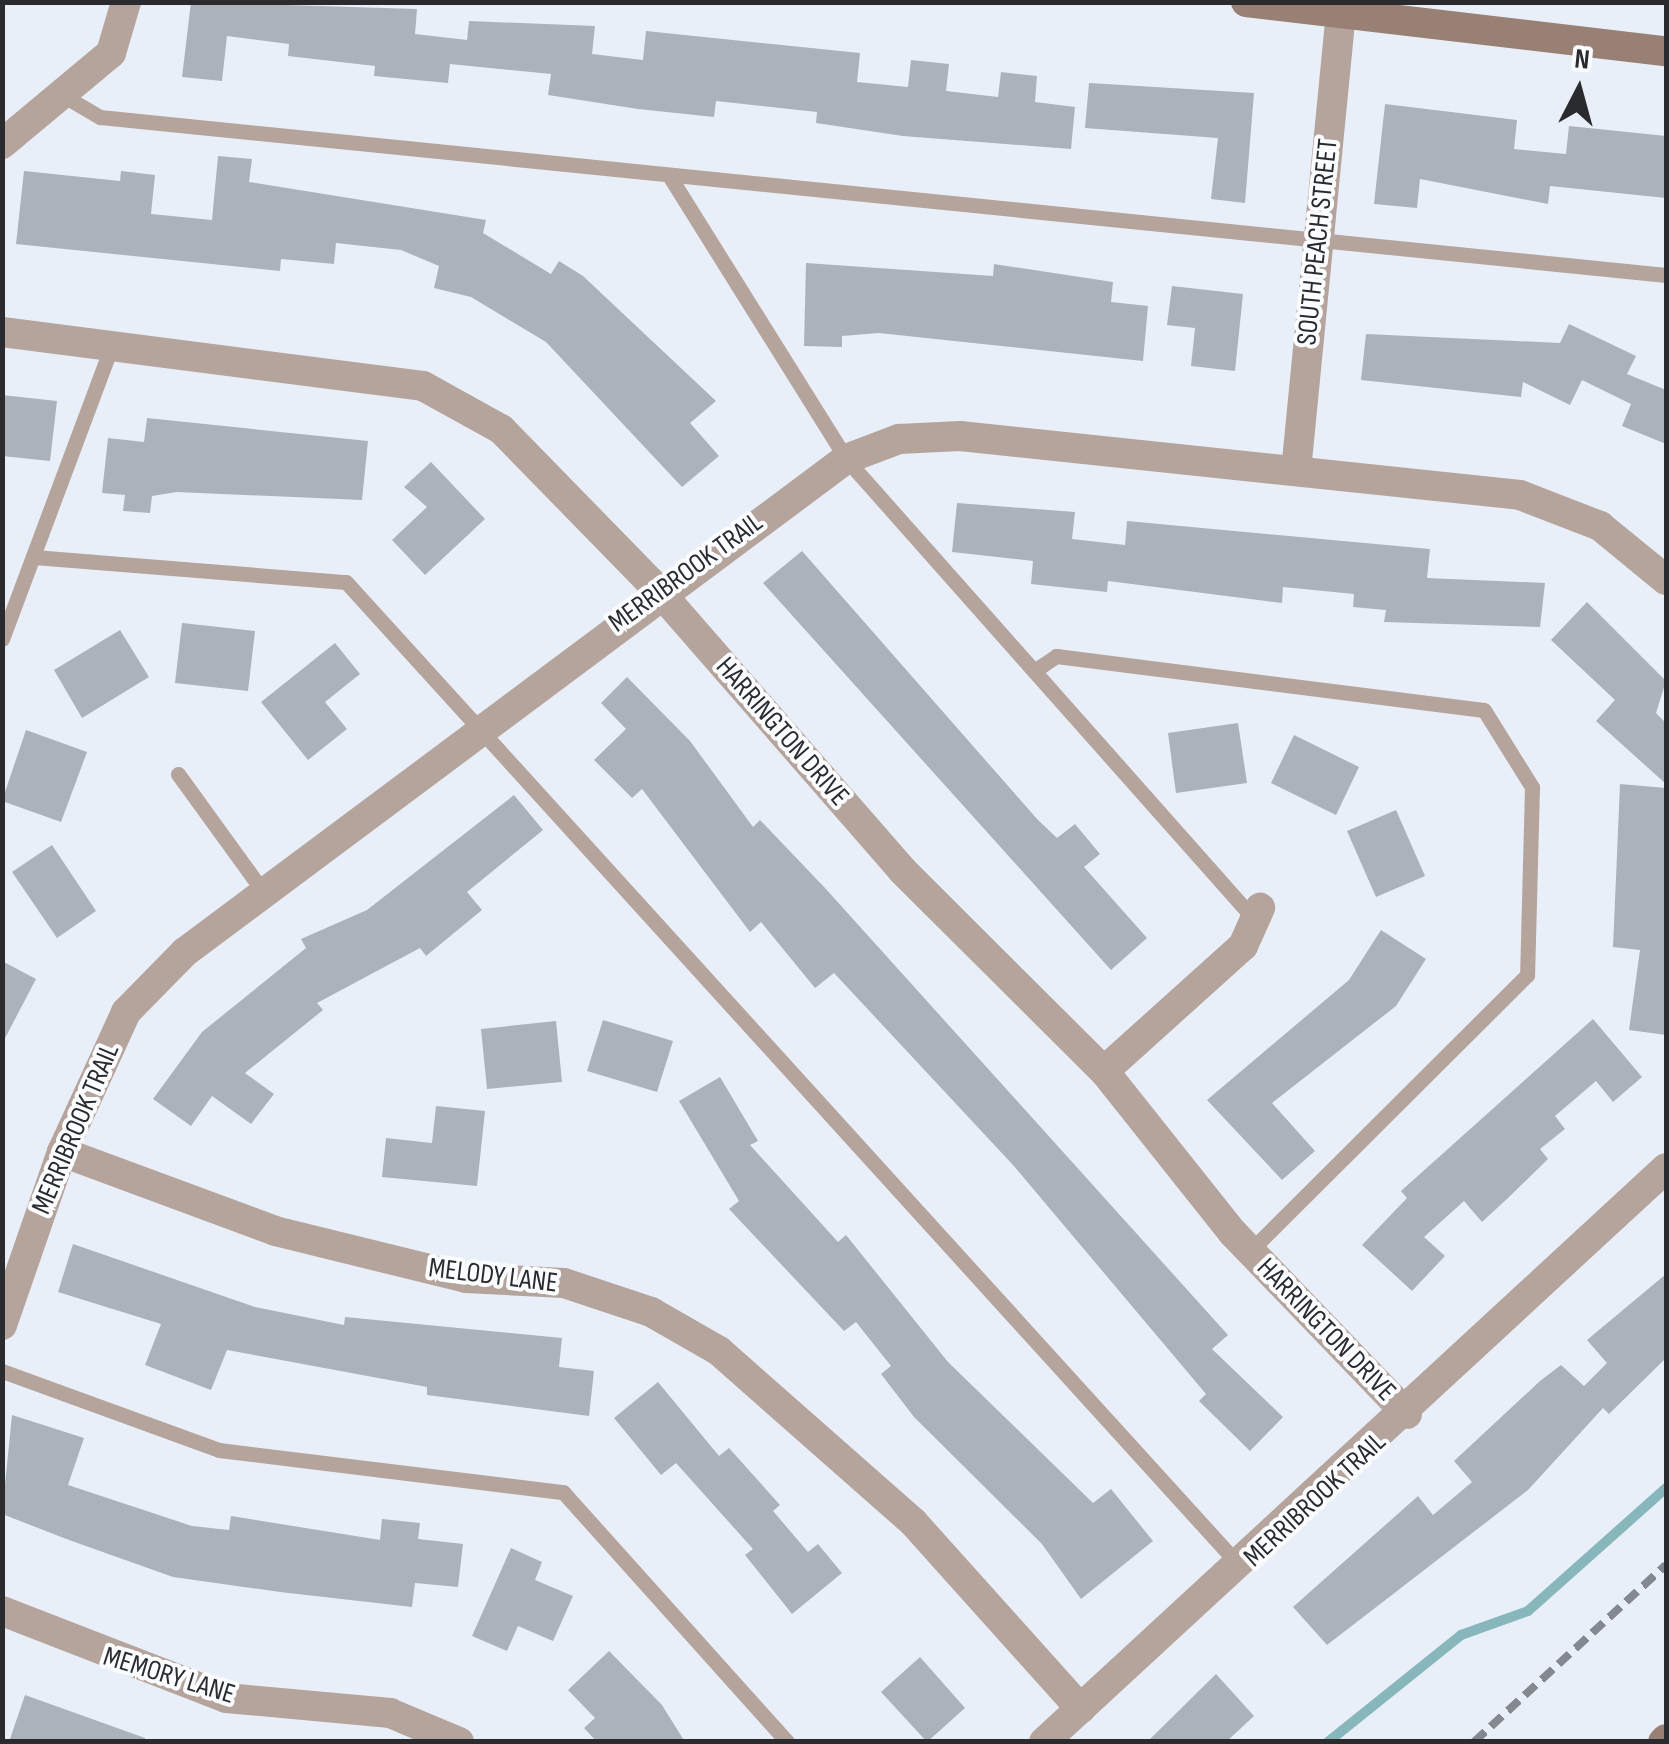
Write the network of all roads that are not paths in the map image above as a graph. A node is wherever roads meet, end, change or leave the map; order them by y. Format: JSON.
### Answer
{"nodes":[{"id":1,"x":126,"y":2,"type":"edge"},
{"id":2,"x":1246,"y":2,"type":"edge"},
{"id":3,"x":1341,"y":7,"type":"edge"},
{"id":4,"x":1666,"y":51,"type":"edge"},
{"id":5,"x":64,"y":96,"type":"junction"},
{"id":6,"x":2,"y":144,"type":"edge"},
{"id":7,"x":670,"y":177,"type":"junction"},
{"id":8,"x":1318,"y":236,"type":"junction"},
{"id":9,"x":1666,"y":275,"type":"edge"},
{"id":10,"x":2,"y":332,"type":"edge"},
{"id":11,"x":111,"y":347,"type":"junction"},
{"id":12,"x":846,"y":458,"type":"junction"},
{"id":13,"x":1296,"y":471,"type":"junction"},
{"id":14,"x":34,"y":557,"type":"junction"},
{"id":15,"x":1666,"y":580,"type":"edge"},
{"id":16,"x":658,"y":590,"type":"junction"},
{"id":17,"x":2,"y":639,"type":"edge"},
{"id":18,"x":1034,"y":671,"type":"junction"},
{"id":19,"x":480,"y":730,"type":"junction"},
{"id":20,"x":178,"y":774,"type":"dead end"},
{"id":21,"x":264,"y":893,"type":"junction"},
{"id":22,"x":1257,"y":914,"type":"joint"},
{"id":23,"x":1104,"y":1072,"type":"junction"},
{"id":24,"x":62,"y":1152,"type":"junction"},
{"id":25,"x":1666,"y":1168,"type":"edge"},
{"id":26,"x":1250,"y":1251,"type":"junction"},
{"id":27,"x":2,"y":1324,"type":"edge"},
{"id":28,"x":2,"y":1371,"type":"edge"},
{"id":29,"x":1407,"y":1414,"type":"junction"},
{"id":30,"x":1241,"y":1568,"type":"junction"},
{"id":31,"x":2,"y":1611,"type":"edge"},
{"id":32,"x":1081,"y":1710,"type":"junction"},
{"id":33,"x":458,"y":1742,"type":"edge"},
{"id":34,"x":787,"y":1742,"type":"edge"},
{"id":35,"x":1044,"y":1742,"type":"edge"}],
"edges":[{"from":1,"to":5,"type":"street"},
{"from":2,"to":3,"type":"street"},
{"from":3,"to":4,"type":"street"},
{"from":3,"to":8,"type":"street","name":"SOUTH PEACH STREET"},
{"from":5,"to":6,"type":"street"},
{"from":5,"to":7,"type":"lane"},
{"from":7,"to":8,"type":"lane"},
{"from":7,"to":12,"type":"lane"},
{"from":8,"to":9,"type":"lane"},
{"from":8,"to":13,"type":"street","name":"SOUTH PEACH STREET"},
{"from":10,"to":11,"type":"street","name":"HARRINGTON DRIVE"},
{"from":11,"to":14,"type":"lane"},
{"from":11,"to":16,"type":"street","name":"HARRINGTON DRIVE"},
{"from":12,"to":13,"type":"street","name":"MERRIBROOK TRAIL"},
{"from":12,"to":16,"type":"street","name":"MERRIBROOK TRAIL"},
{"from":12,"to":18,"type":"lane"},
{"from":13,"to":15,"type":"street","name":"MERRIBROOK TRAIL"},
{"from":14,"to":17,"type":"lane"},
{"from":14,"to":19,"type":"lane"},
{"from":16,"to":19,"type":"street","name":"MERRIBROOK TRAIL"},
{"from":16,"to":23,"type":"street","name":"HARRINGTON DRIVE"},
{"from":18,"to":22,"type":"lane"},
{"from":18,"to":26,"type":"lane"},
{"from":19,"to":21,"type":"street","name":"MERRIBROOK TRAIL"},
{"from":19,"to":30,"type":"lane"},
{"from":20,"to":21,"type":"lane"},
{"from":21,"to":24,"type":"street","name":"MERRIBROOK TRAIL"},
{"from":22,"to":23,"type":"street"},
{"from":23,"to":26,"type":"street","name":"HARRINGTON DRIVE"},
{"from":24,"to":27,"type":"street","name":"MERRIBROOK TRAIL"},
{"from":24,"to":32,"type":"street","name":"MELODY LANE"},
{"from":25,"to":29,"type":"street","name":"MERRIBROOK TRAIL"},
{"from":26,"to":29,"type":"street","name":"HARRINGTON DRIVE"},
{"from":28,"to":34,"type":"lane"},
{"from":29,"to":30,"type":"street","name":"MERRIBROOK TRAIL"},
{"from":30,"to":32,"type":"street","name":"MERRIBROOK TRAIL"},
{"from":31,"to":33,"type":"street","name":"MEMORY LANE"},
{"from":32,"to":35,"type":"street","name":"MERRIBROOK TRAIL"}]}
